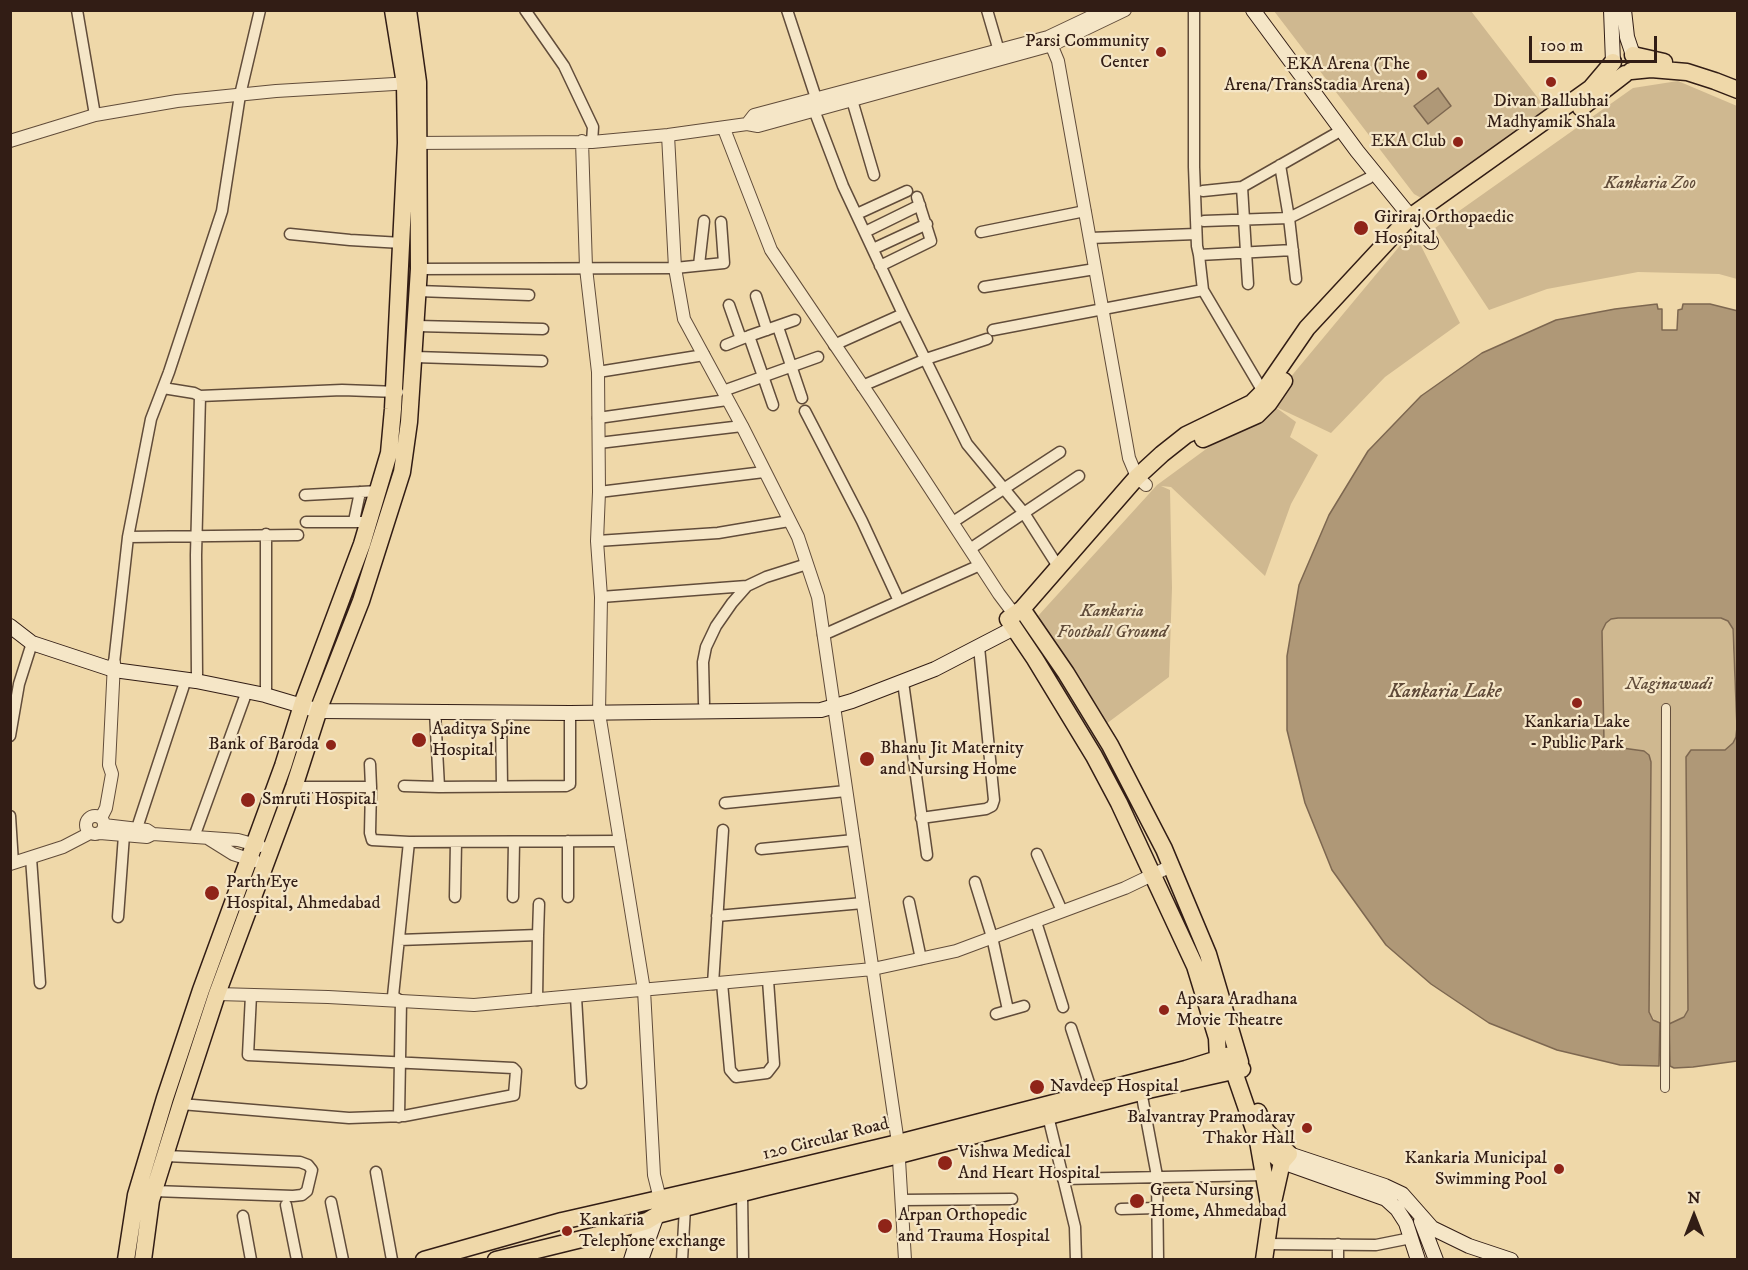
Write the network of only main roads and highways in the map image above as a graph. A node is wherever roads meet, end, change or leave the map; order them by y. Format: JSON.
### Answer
{"nodes":[{"id":1,"x":393,"y":10,"type":"edge"},
{"id":2,"x":408,"y":10,"type":"edge"},
{"id":3,"x":1244,"y":10,"type":"edge"},
{"id":4,"x":1253,"y":10,"type":"edge"},
{"id":5,"x":1611,"y":10,"type":"edge"},
{"id":6,"x":1624,"y":10,"type":"edge"},
{"id":7,"x":1613,"y":62,"type":"junction"},
{"id":8,"x":1630,"y":67,"type":"junction"},
{"id":9,"x":1737,"y":81,"type":"edge"},
{"id":10,"x":412,"y":82,"type":"junction"},
{"id":11,"x":1737,"y":90,"type":"edge"},
{"id":12,"x":412,"y":143,"type":"junction"},
{"id":13,"x":1412,"y":223,"type":"junction"},
{"id":14,"x":1431,"y":242,"type":"dead end"},
{"id":15,"x":1142,"y":481,"type":"junction"},
{"id":16,"x":1017,"y":617,"type":"junction"},
{"id":17,"x":10,"y":618,"type":"edge"},
{"id":18,"x":10,"y":626,"type":"edge"},
{"id":19,"x":114,"y":666,"type":"junction"},
{"id":20,"x":191,"y":677,"type":"junction"},
{"id":21,"x":303,"y":702,"type":"junction"},
{"id":22,"x":833,"y":702,"type":"junction"},
{"id":23,"x":320,"y":707,"type":"junction"},
{"id":24,"x":599,"y":708,"type":"junction"},
{"id":25,"x":260,"y":854,"type":"junction"},
{"id":26,"x":1218,"y":1060,"type":"junction"},
{"id":27,"x":1238,"y":1064,"type":"junction"},
{"id":28,"x":1258,"y":1141,"type":"junction"},
{"id":29,"x":898,"y":1149,"type":"junction"},
{"id":30,"x":1286,"y":1158,"type":"junction"},
{"id":31,"x":652,"y":1209,"type":"junction"},
{"id":32,"x":1271,"y":1211,"type":"junction"},
{"id":33,"x":1418,"y":1213,"type":"junction"},
{"id":34,"x":1265,"y":1252,"type":"edge"},
{"id":35,"x":126,"y":1260,"type":"edge"},
{"id":36,"x":143,"y":1260,"type":"edge"},
{"id":37,"x":424,"y":1260,"type":"edge"},
{"id":38,"x":496,"y":1260,"type":"edge"},
{"id":39,"x":631,"y":1260,"type":"edge"},
{"id":40,"x":641,"y":1260,"type":"edge"},
{"id":41,"x":1418,"y":1260,"type":"edge"},
{"id":42,"x":1436,"y":1260,"type":"edge"},
{"id":43,"x":1511,"y":1260,"type":"edge"}],
"edges":[{"from":1,"to":10,"type":"main road"},
{"from":2,"to":10,"type":"main road"},
{"from":3,"to":13,"type":"main road"},
{"from":4,"to":13,"type":"main road"},
{"from":5,"to":7,"type":"main road"},
{"from":6,"to":8,"type":"main road"},
{"from":7,"to":8,"type":"main road"},
{"from":7,"to":13,"type":"main road"},
{"from":8,"to":9,"type":"main road"},
{"from":8,"to":11,"type":"main road"},
{"from":8,"to":13,"type":"main road"},
{"from":10,"to":12,"type":"main road"},
{"from":12,"to":21,"type":"main road"},
{"from":12,"to":23,"type":"main road"},
{"from":13,"to":14,"type":"main road"},
{"from":13,"to":15,"type":"main road"},
{"from":15,"to":16,"type":"main road"},
{"from":15,"to":16,"type":"main road"},
{"from":16,"to":22,"type":"main road"},
{"from":16,"to":22,"type":"main road"},
{"from":16,"to":26,"type":"main road"},
{"from":16,"to":27,"type":"main road"},
{"from":17,"to":19,"type":"main road"},
{"from":18,"to":19,"type":"main road"},
{"from":19,"to":20,"type":"main road"},
{"from":20,"to":21,"type":"main road"},
{"from":20,"to":21,"type":"main road"},
{"from":21,"to":23,"type":"main road"},
{"from":21,"to":25,"type":"main road"},
{"from":22,"to":24,"type":"main road"},
{"from":22,"to":24,"type":"main road"},
{"from":23,"to":24,"type":"main road"},
{"from":23,"to":24,"type":"main road"},
{"from":23,"to":25,"type":"main road"},
{"from":25,"to":35,"type":"main road"},
{"from":25,"to":36,"type":"main road"},
{"from":26,"to":27,"type":"main road"},
{"from":26,"to":29,"type":"main road","name":"120 Circular Road"},
{"from":27,"to":28,"type":"main road"},
{"from":27,"to":29,"type":"main road","name":"120 Circular Road"},
{"from":27,"to":30,"type":"main road"},
{"from":28,"to":30,"type":"main road"},
{"from":28,"to":32,"type":"main road"},
{"from":29,"to":31,"type":"main road","name":"120 Circular Road"},
{"from":29,"to":31,"type":"main road","name":"120 Circular Road"},
{"from":30,"to":32,"type":"main road"},
{"from":30,"to":33,"type":"main road"},
{"from":30,"to":41,"type":"main road"},
{"from":31,"to":37,"type":"main road","name":"120 Circular Road"},
{"from":31,"to":38,"type":"main road","name":"120 Circular Road"},
{"from":31,"to":39,"type":"main road"},
{"from":31,"to":40,"type":"main road"},
{"from":32,"to":34,"type":"main road"},
{"from":33,"to":42,"type":"main road"},
{"from":33,"to":43,"type":"main road"}]}
